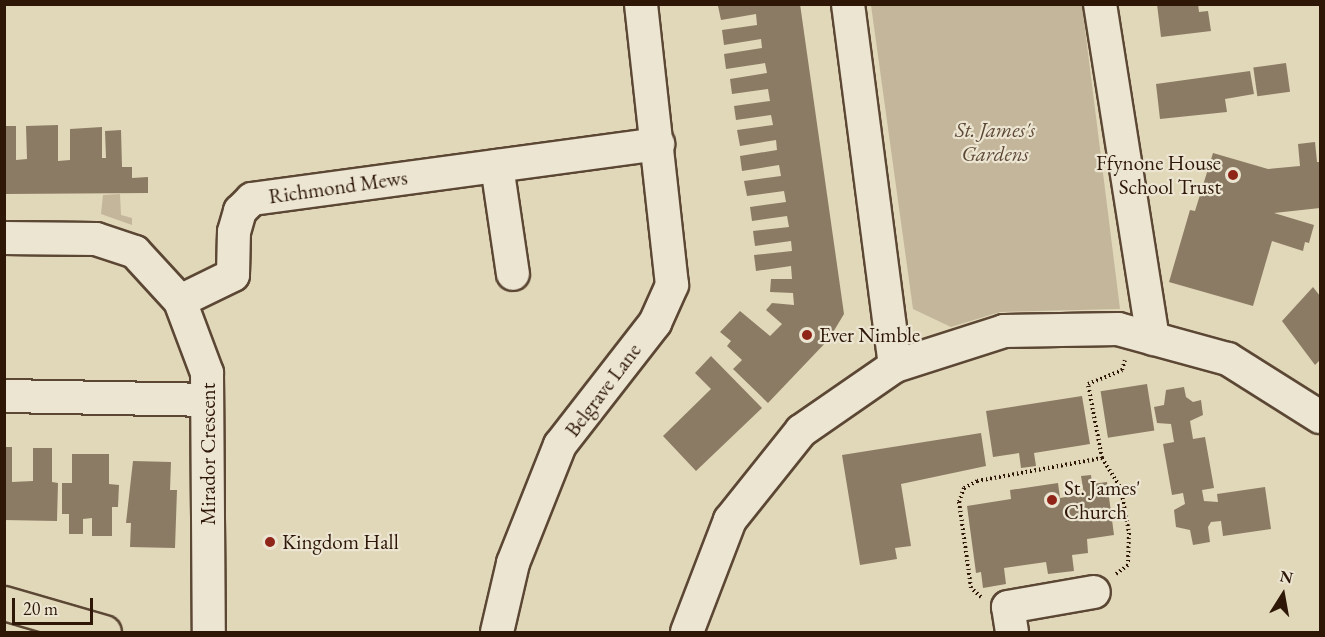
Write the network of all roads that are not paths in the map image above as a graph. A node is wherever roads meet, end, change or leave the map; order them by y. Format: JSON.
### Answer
{"nodes":[{"id":1,"x":641,"y":4,"type":"edge"},
{"id":2,"x":848,"y":4,"type":"edge"},
{"id":3,"x":1100,"y":4,"type":"edge"},
{"id":4,"x":658,"y":144,"type":"junction"},
{"id":5,"x":497,"y":166,"type":"junction"},
{"id":6,"x":4,"y":238,"type":"edge"},
{"id":7,"x":513,"y":274,"type":"dead end"},
{"id":8,"x":180,"y":301,"type":"junction"},
{"id":9,"x":1143,"y":336,"type":"junction"},
{"id":10,"x":895,"y":366,"type":"junction"},
{"id":11,"x":4,"y":396,"type":"edge"},
{"id":12,"x":207,"y":400,"type":"junction"},
{"id":13,"x":1320,"y":417,"type":"edge"},
{"id":14,"x":1094,"y":592,"type":"road end"},
{"id":15,"x":4,"y":603,"type":"edge"},
{"id":16,"x":1010,"y":620,"type":"edge"},
{"id":17,"x":104,"y":633,"type":"edge"},
{"id":18,"x":209,"y":633,"type":"edge"},
{"id":19,"x":498,"y":633,"type":"edge"},
{"id":20,"x":687,"y":633,"type":"edge"}],
"edges":[{"from":1,"to":4,"type":"street","name":"Belgrave Lane"},
{"from":2,"to":10,"type":"street"},
{"from":3,"to":9,"type":"street"},
{"from":4,"to":5,"type":"street","name":"Richmond Mews"},
{"from":4,"to":19,"type":"street","name":"Belgrave Lane"},
{"from":5,"to":7,"type":"street"},
{"from":5,"to":8,"type":"street","name":"Richmond Mews"},
{"from":6,"to":8,"type":"street","name":"Mirador Crescent"},
{"from":8,"to":12,"type":"street","name":"Mirador Crescent"},
{"from":9,"to":10,"type":"street"},
{"from":9,"to":13,"type":"street"},
{"from":10,"to":20,"type":"street"},
{"from":11,"to":12,"type":"street"},
{"from":12,"to":18,"type":"street","name":"Mirador Crescent"},
{"from":14,"to":16,"type":"street"},
{"from":15,"to":17,"type":"main road"}]}
